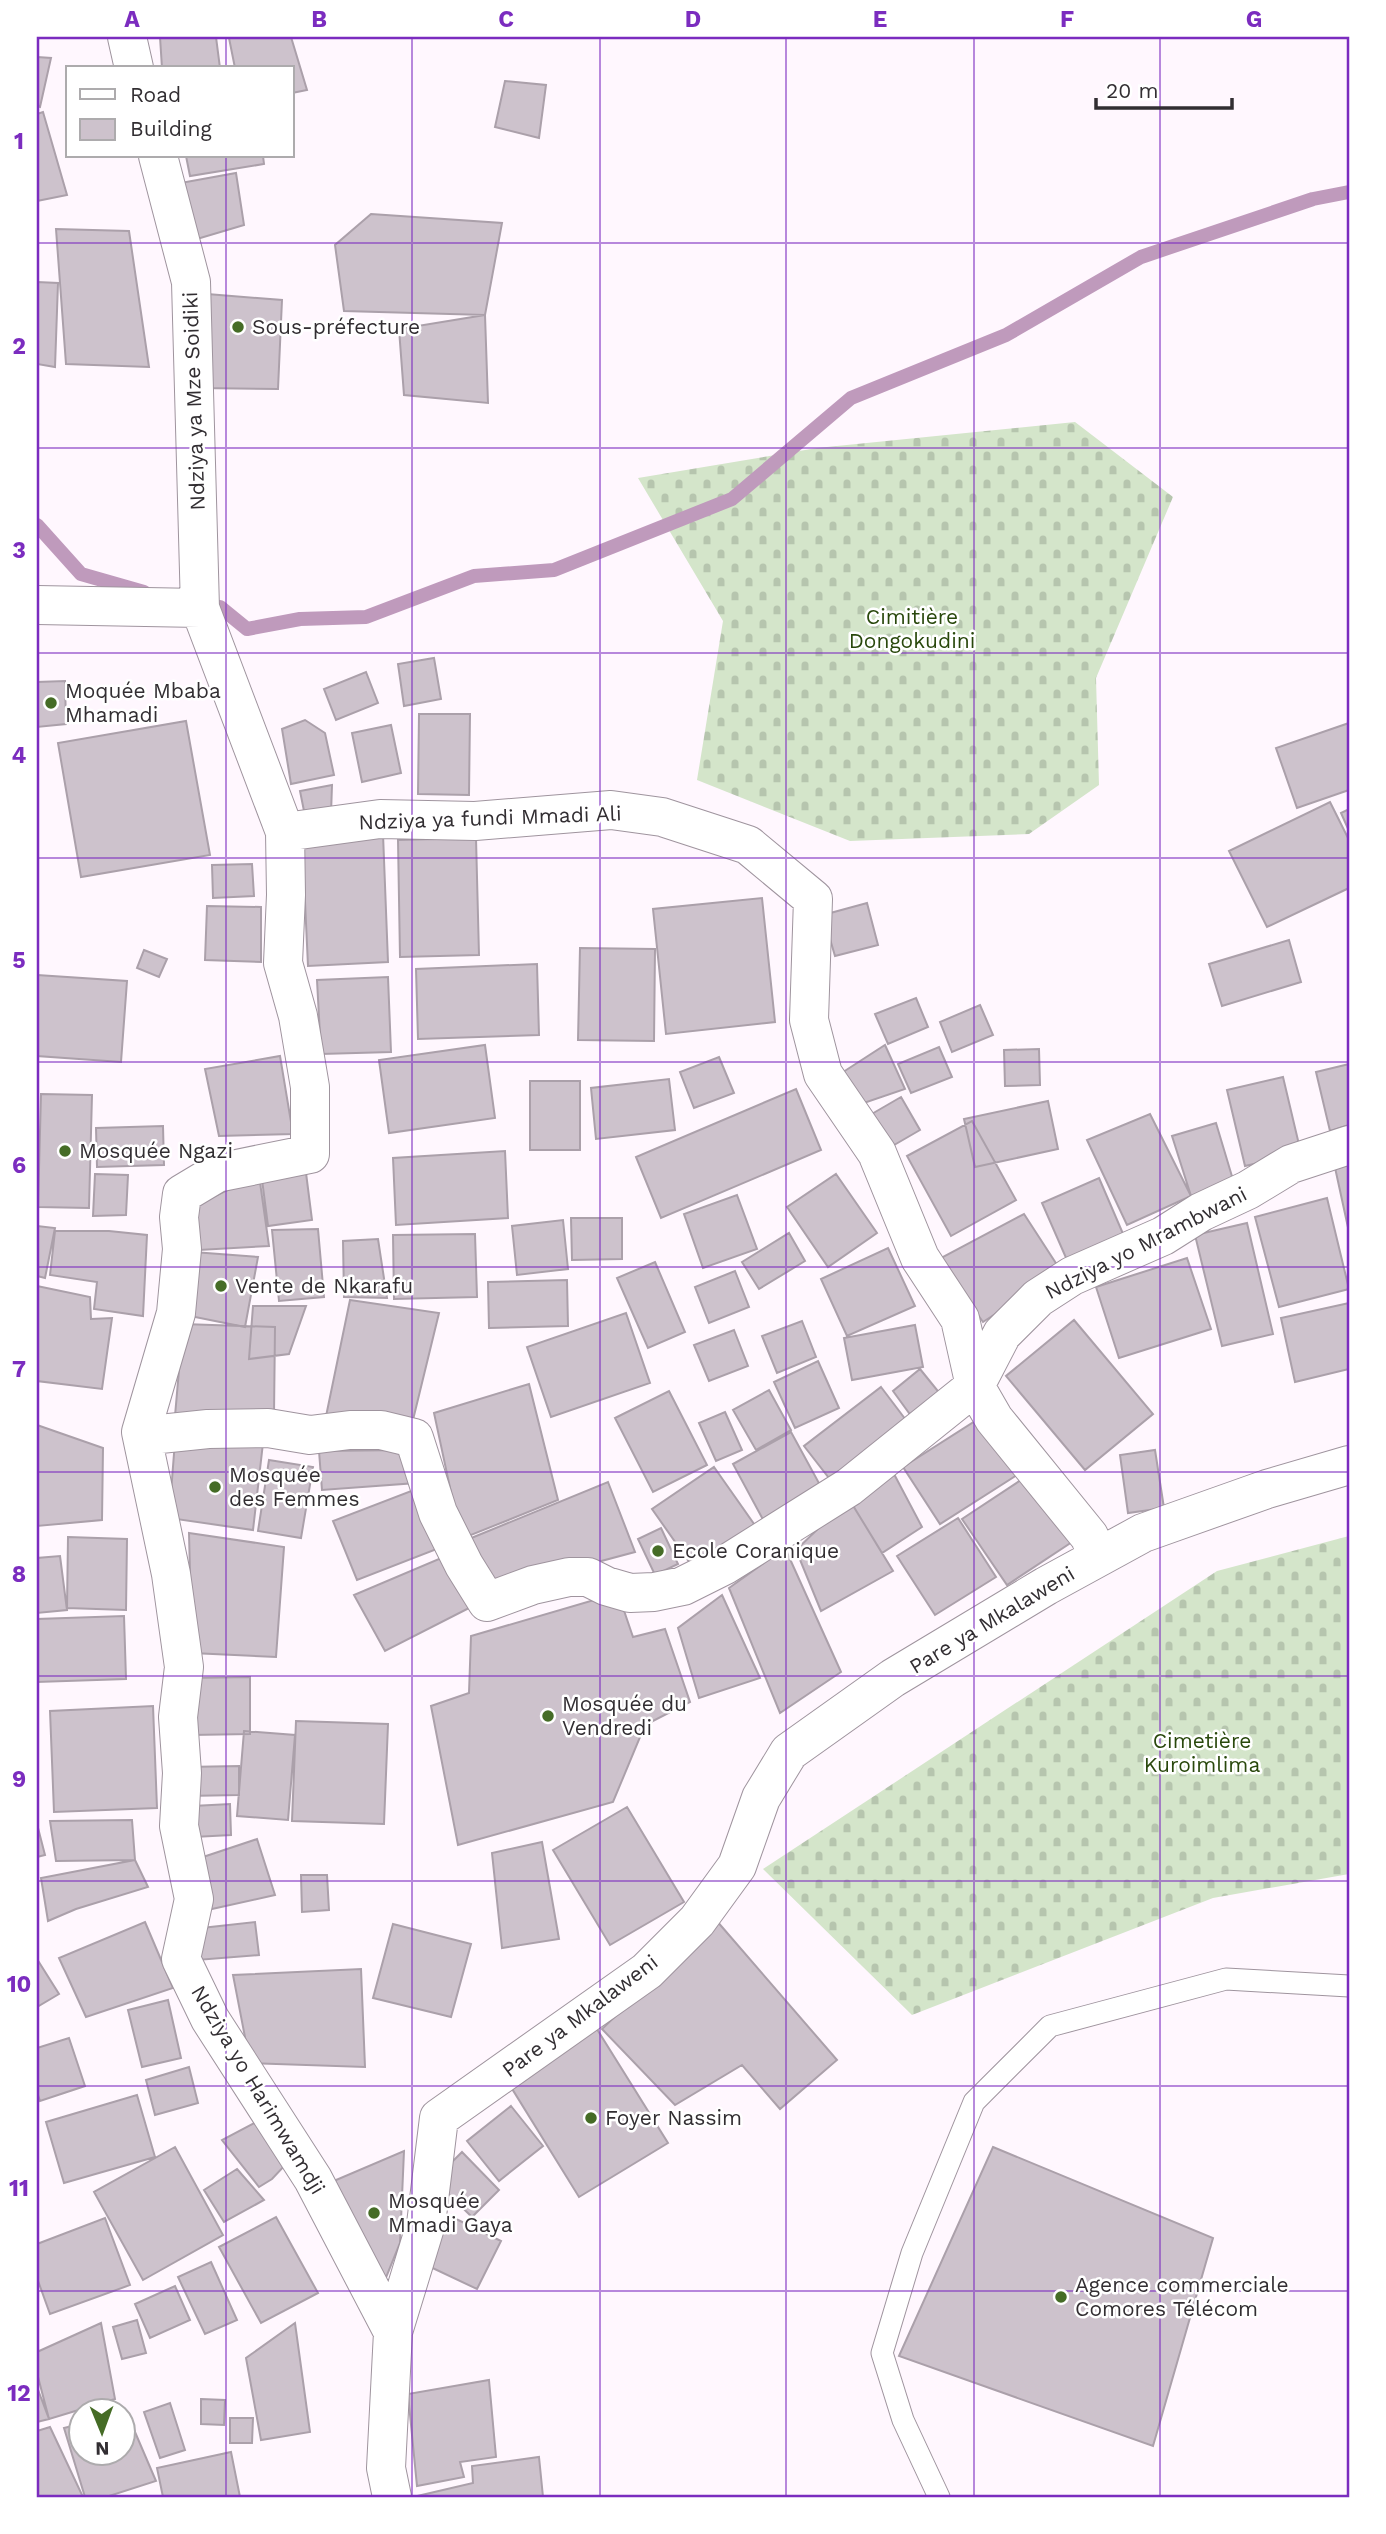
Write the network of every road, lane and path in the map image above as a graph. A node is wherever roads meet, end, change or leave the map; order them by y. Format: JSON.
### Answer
{"nodes":[{"id":1,"x":159,"y":158,"type":"edge"},
{"id":2,"x":37,"y":605,"type":"edge"},
{"id":3,"x":200,"y":608,"type":"junction"},
{"id":4,"x":285,"y":832,"type":"junction"},
{"id":5,"x":1349,"y":1145,"type":"edge"},
{"id":6,"x":178,"y":1217,"type":"joint"},
{"id":7,"x":975,"y":1386,"type":"junction"},
{"id":8,"x":141,"y":1432,"type":"junction"},
{"id":9,"x":1349,"y":1465,"type":"edge"},
{"id":10,"x":1099,"y":1557,"type":"junction"},
{"id":11,"x":1349,"y":1986,"type":"edge"},
{"id":12,"x":393,"y":2332,"type":"junction"},
{"id":13,"x":392,"y":2497,"type":"edge"},
{"id":14,"x":939,"y":2497,"type":"edge"}],
"edges":[{"from":1,"to":3,"type":"street","name":"Ndziya ya Mze Soidiki"},
{"from":2,"to":3,"type":"street"},
{"from":3,"to":4,"type":"street","name":"Ndziya ya Mze Soidiki"},
{"from":4,"to":6,"type":"street","name":"Ndziya ya Mze Soidiki"},
{"from":4,"to":7,"type":"street","name":"Ndziya ya fundi Mmadi Ali"},
{"from":5,"to":7,"type":"street","name":"Ndziya yo Mrambwani"},
{"from":6,"to":8,"type":"street","name":"Ndziya yo Harimwamdji"},
{"from":7,"to":8,"type":"street","name":"Ndziya yo Mrambwani"},
{"from":7,"to":10,"type":"street","name":"Ndziya ya fundi Mmadi Ali"},
{"from":8,"to":12,"type":"street","name":"Ndziya yo Harimwamdji"},
{"from":9,"to":10,"type":"street","name":"Pare ya Mkalaweni"},
{"from":10,"to":12,"type":"street","name":"Pare ya Mkalaweni"},
{"from":11,"to":14,"type":"lane"},
{"from":12,"to":13,"type":"street","name":"Pare ya Mkalaweni"}]}
